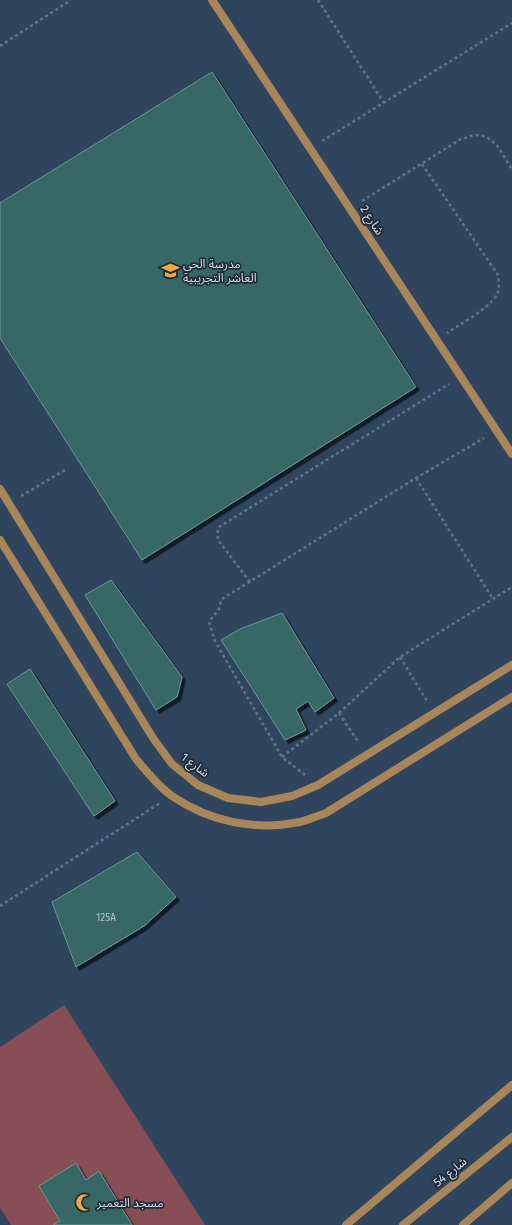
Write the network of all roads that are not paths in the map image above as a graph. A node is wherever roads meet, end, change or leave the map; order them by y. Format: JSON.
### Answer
{"nodes":[{"id":1,"x":212,"y":0,"type":"edge"},
{"id":2,"x":512,"y":454,"type":"edge"},
{"id":3,"x":0,"y":489,"type":"edge"},
{"id":4,"x":0,"y":540,"type":"edge"},
{"id":5,"x":512,"y":666,"type":"edge"},
{"id":6,"x":512,"y":697,"type":"edge"},
{"id":7,"x":512,"y":1085,"type":"edge"},
{"id":8,"x":512,"y":1137,"type":"edge"},
{"id":9,"x":512,"y":1183,"type":"edge"},
{"id":10,"x":346,"y":1225,"type":"edge"},
{"id":11,"x":403,"y":1225,"type":"edge"},
{"id":12,"x":463,"y":1225,"type":"edge"}],
"edges":[{"from":1,"to":2,"type":"street","name":"شارع 2"},
{"from":3,"to":5,"type":"street","name":"شارع 1"},
{"from":4,"to":6,"type":"street"},
{"from":7,"to":10,"type":"street"},
{"from":8,"to":11,"type":"street","name":"شارع 54"},
{"from":9,"to":12,"type":"street"}]}
